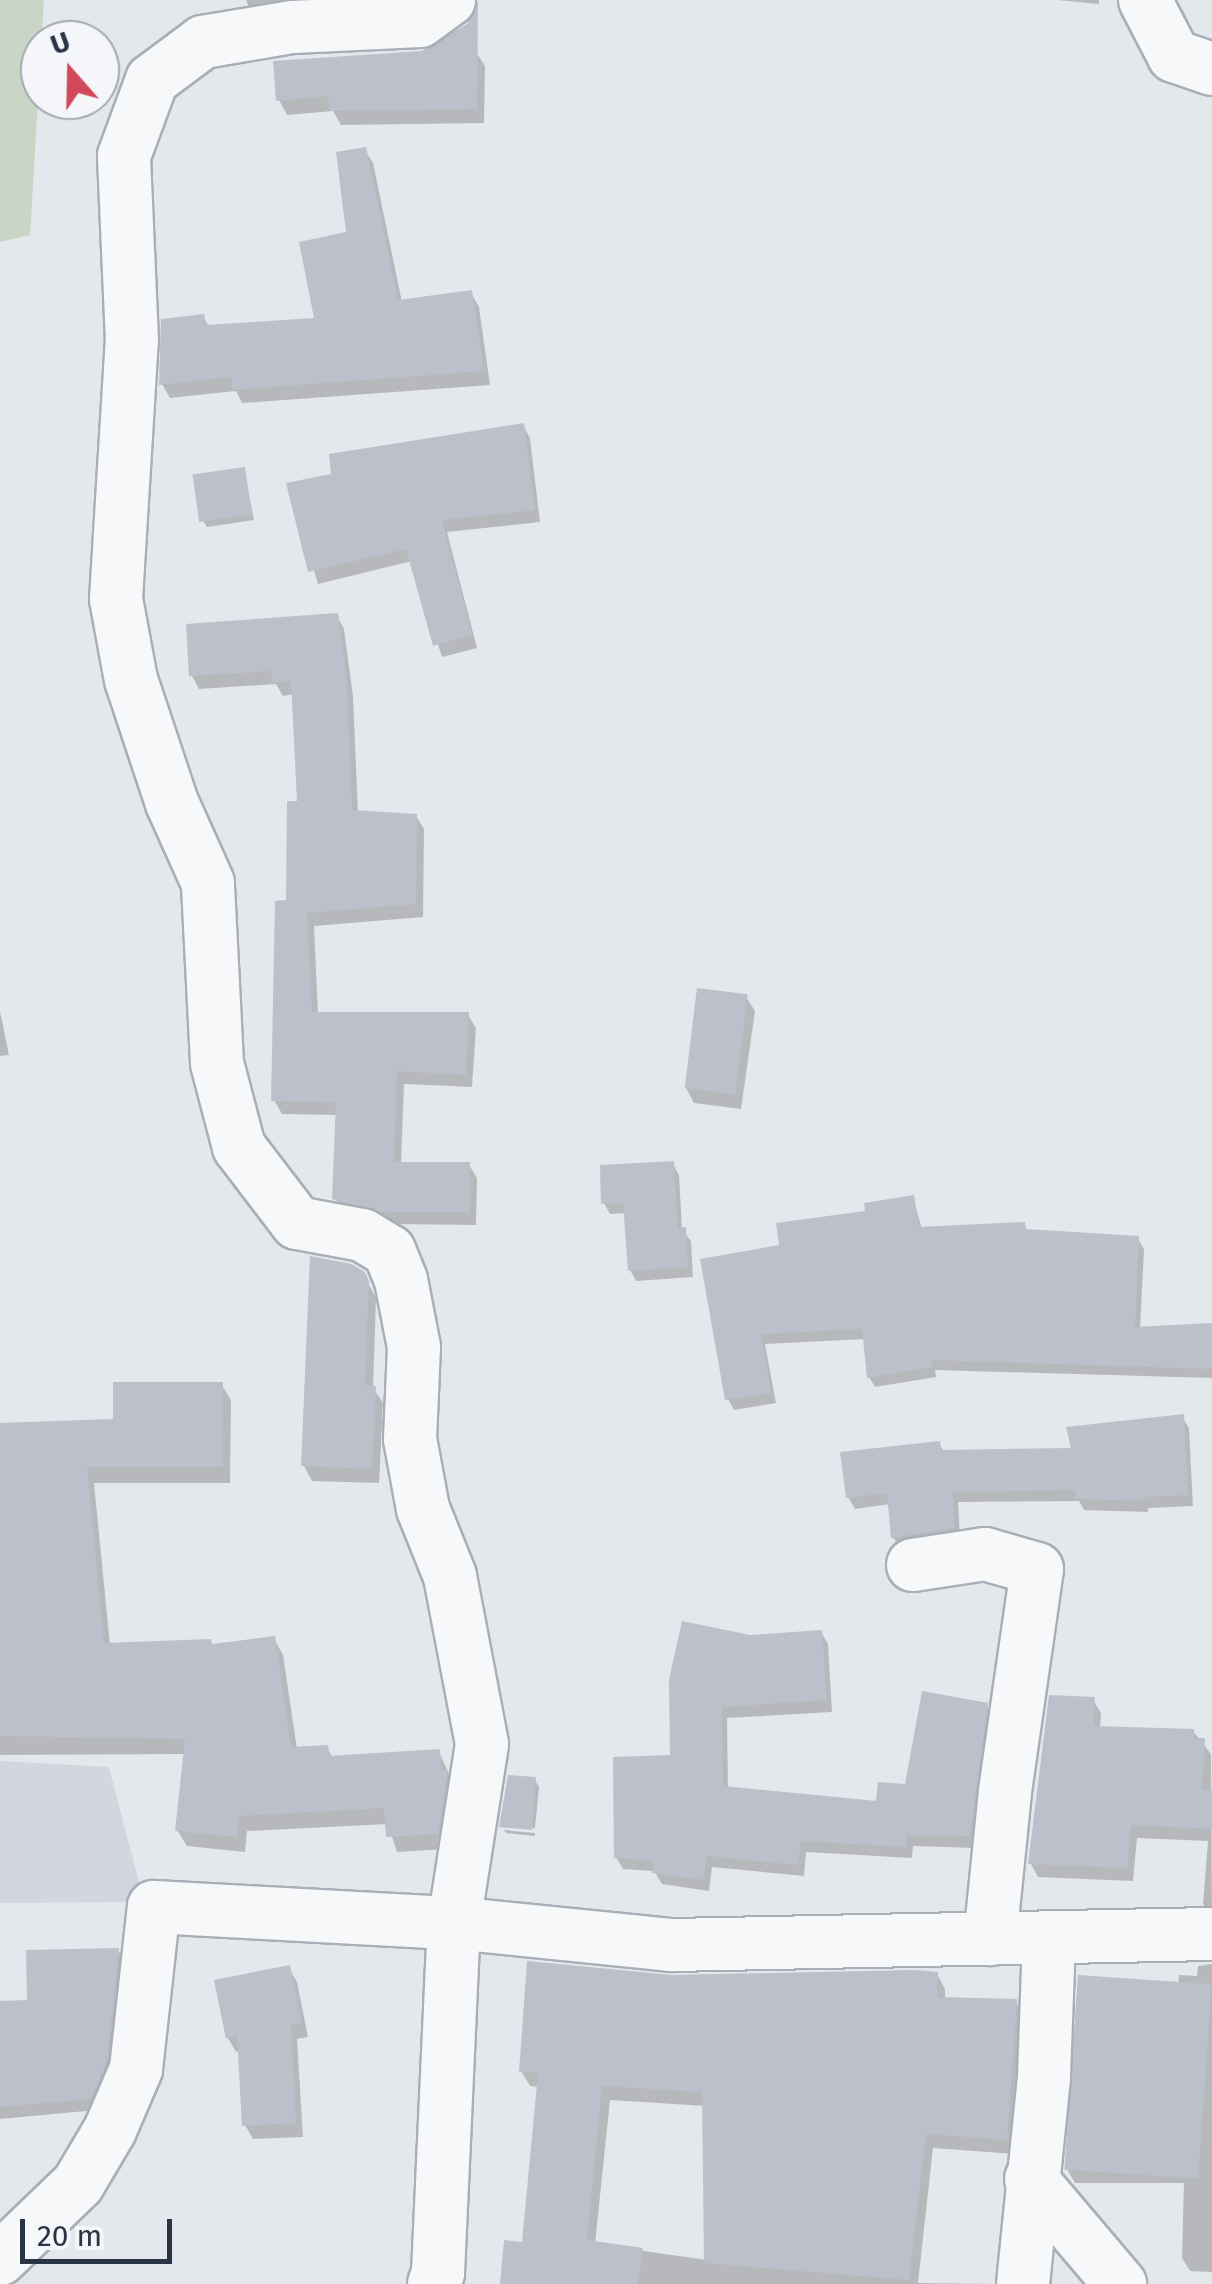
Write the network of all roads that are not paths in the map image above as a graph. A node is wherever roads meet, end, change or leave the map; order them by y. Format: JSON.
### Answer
{"nodes":[{"id":1,"x":449,"y":0,"type":"edge"},
{"id":2,"x":1145,"y":0,"type":"edge"},
{"id":3,"x":1212,"y":69,"type":"edge"},
{"id":4,"x":913,"y":1565,"type":"dead end"},
{"id":5,"x":454,"y":1922,"type":"junction"},
{"id":6,"x":1212,"y":1934,"type":"edge"},
{"id":7,"x":1048,"y":1938,"type":"junction"},
{"id":8,"x":990,"y":1940,"type":"junction"},
{"id":9,"x":1031,"y":2178,"type":"junction"},
{"id":10,"x":0,"y":2259,"type":"edge"},
{"id":11,"x":434,"y":2284,"type":"edge"},
{"id":12,"x":1023,"y":2284,"type":"edge"},
{"id":13,"x":1120,"y":2284,"type":"edge"}],
"edges":[{"from":1,"to":5,"type":"street"},
{"from":2,"to":3,"type":"street"},
{"from":4,"to":8,"type":"street"},
{"from":5,"to":8,"type":"street"},
{"from":5,"to":10,"type":"street"},
{"from":5,"to":11,"type":"street"},
{"from":6,"to":7,"type":"street"},
{"from":7,"to":8,"type":"street"},
{"from":7,"to":9,"type":"street"},
{"from":9,"to":12,"type":"street"},
{"from":9,"to":13,"type":"street"}]}
